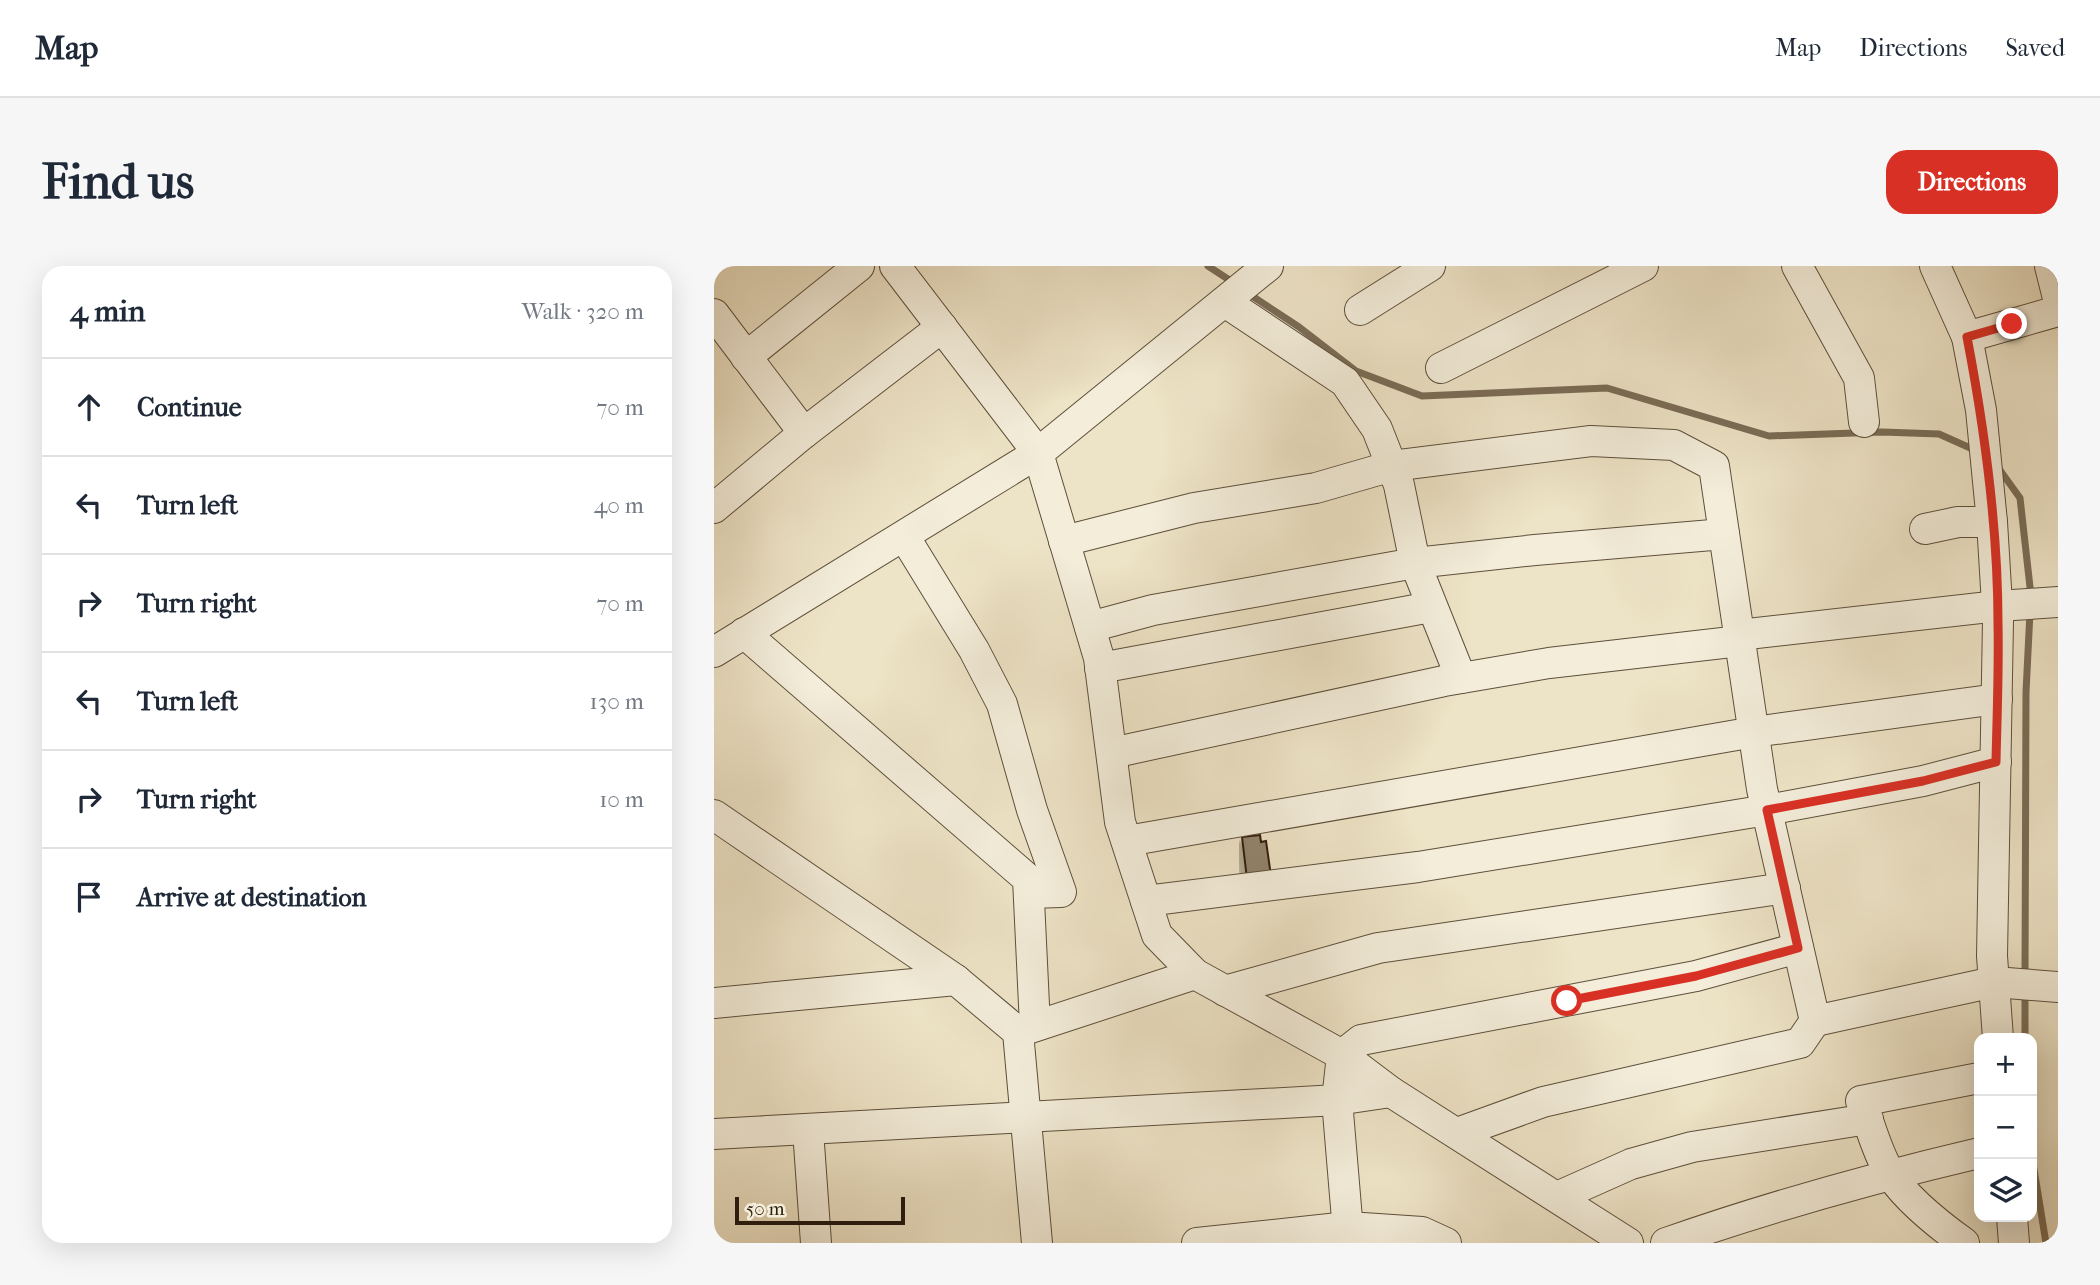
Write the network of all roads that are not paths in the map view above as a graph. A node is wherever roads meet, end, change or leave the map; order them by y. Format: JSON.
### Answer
{"nodes":[{"id":1,"x":859,"y":266,"type":"edge"},
{"id":2,"x":895,"y":266,"type":"edge"},
{"id":3,"x":1430,"y":266,"type":"edge"},
{"id":4,"x":1643,"y":266,"type":"edge"},
{"id":5,"x":1797,"y":266,"type":"edge"},
{"id":6,"x":1935,"y":266,"type":"edge"},
{"id":7,"x":2050,"y":266,"type":"edge"},
{"id":8,"x":1244,"y":286,"type":"edge"},
{"id":9,"x":2058,"y":298,"type":"edge"},
{"id":10,"x":1360,"y":310,"type":"dead end"},
{"id":11,"x":2058,"y":311,"type":"edge"},
{"id":12,"x":714,"y":314,"type":"edge"},
{"id":13,"x":942,"y":327,"type":"junction"},
{"id":14,"x":1967,"y":337,"type":"junction"},
{"id":15,"x":746,"y":357,"type":"junction"},
{"id":16,"x":1441,"y":368,"type":"dead end"},
{"id":17,"x":1864,"y":422,"type":"dead end"},
{"id":18,"x":804,"y":433,"type":"junction"},
{"id":19,"x":1038,"y":453,"type":"junction"},
{"id":20,"x":1392,"y":466,"type":"junction"},
{"id":21,"x":716,"y":500,"type":"edge"},
{"id":22,"x":1992,"y":522,"type":"junction"},
{"id":23,"x":1926,"y":529,"type":"dead end"},
{"id":24,"x":1724,"y":534,"type":"junction"},
{"id":25,"x":904,"y":536,"type":"junction"},
{"id":26,"x":1065,"y":541,"type":"junction"},
{"id":27,"x":1415,"y":564,"type":"junction"},
{"id":28,"x":2058,"y":602,"type":"edge"},
{"id":29,"x":1997,"y":606,"type":"junction"},
{"id":30,"x":1431,"y":607,"type":"junction"},
{"id":31,"x":1090,"y":627,"type":"junction"},
{"id":32,"x":744,"y":634,"type":"junction"},
{"id":33,"x":1740,"y":638,"type":"junction"},
{"id":34,"x":714,"y":652,"type":"edge"},
{"id":35,"x":1100,"y":668,"type":"junction"},
{"id":36,"x":1461,"y":678,"type":"junction"},
{"id":37,"x":1997,"y":699,"type":"junction"},
{"id":38,"x":1754,"y":732,"type":"junction"},
{"id":39,"x":1112,"y":754,"type":"junction"},
{"id":40,"x":1996,"y":762,"type":"junction"},
{"id":41,"x":1767,"y":810,"type":"junction"},
{"id":42,"x":714,"y":815,"type":"edge"},
{"id":43,"x":1127,"y":841,"type":"junction"},
{"id":44,"x":1785,"y":888,"type":"junction"},
{"id":45,"x":1029,"y":893,"type":"junction"},
{"id":46,"x":1146,"y":901,"type":"junction"},
{"id":47,"x":1798,"y":948,"type":"junction"},
{"id":48,"x":1195,"y":974,"type":"junction"},
{"id":49,"x":957,"y":980,"type":"junction"},
{"id":50,"x":1994,"y":982,"type":"junction"},
{"id":51,"x":2058,"y":987,"type":"edge"},
{"id":52,"x":1225,"y":991,"type":"junction"},
{"id":53,"x":714,"y":1003,"type":"edge"},
{"id":54,"x":1815,"y":1021,"type":"junction"},
{"id":55,"x":1026,"y":1029,"type":"junction"},
{"id":56,"x":1998,"y":1033,"type":"edge"},
{"id":57,"x":1342,"y":1055,"type":"junction"},
{"id":58,"x":1974,"y":1079,"type":"edge"},
{"id":59,"x":1391,"y":1091,"type":"junction"},
{"id":60,"x":1337,"y":1101,"type":"junction"},
{"id":61,"x":1025,"y":1118,"type":"junction"},
{"id":62,"x":1868,"y":1119,"type":"junction"},
{"id":63,"x":808,"y":1130,"type":"junction"},
{"id":64,"x":1457,"y":1133,"type":"junction"},
{"id":65,"x":714,"y":1135,"type":"edge"},
{"id":66,"x":1974,"y":1154,"type":"edge"},
{"id":67,"x":1891,"y":1174,"type":"junction"},
{"id":68,"x":1557,"y":1197,"type":"junction"},
{"id":69,"x":2012,"y":1222,"type":"edge"},
{"id":70,"x":1348,"y":1235,"type":"edge"},
{"id":71,"x":816,"y":1243,"type":"edge"},
{"id":72,"x":1037,"y":1243,"type":"edge"},
{"id":73,"x":1197,"y":1243,"type":"edge"},
{"id":74,"x":1446,"y":1243,"type":"edge"},
{"id":75,"x":1628,"y":1243,"type":"edge"},
{"id":76,"x":1666,"y":1243,"type":"edge"},
{"id":77,"x":1964,"y":1243,"type":"edge"},
{"id":78,"x":2014,"y":1243,"type":"edge"}],
"edges":[{"from":1,"to":15,"type":"street"},
{"from":2,"to":13,"type":"street"},
{"from":3,"to":10,"type":"street"},
{"from":4,"to":16,"type":"street"},
{"from":5,"to":17,"type":"street"},
{"from":6,"to":14,"type":"street"},
{"from":7,"to":9,"type":"street"},
{"from":8,"to":19,"type":"street"},
{"from":8,"to":20,"type":"street"},
{"from":11,"to":14,"type":"street"},
{"from":12,"to":15,"type":"street"},
{"from":13,"to":18,"type":"street"},
{"from":13,"to":19,"type":"street"},
{"from":14,"to":22,"type":"street"},
{"from":15,"to":18,"type":"street"},
{"from":18,"to":21,"type":"street"},
{"from":19,"to":25,"type":"street"},
{"from":19,"to":26,"type":"street"},
{"from":20,"to":24,"type":"street"},
{"from":20,"to":26,"type":"street"},
{"from":20,"to":27,"type":"street"},
{"from":22,"to":23,"type":"street"},
{"from":22,"to":29,"type":"street"},
{"from":24,"to":27,"type":"street"},
{"from":24,"to":33,"type":"street"},
{"from":25,"to":32,"type":"street"},
{"from":25,"to":45,"type":"street"},
{"from":26,"to":31,"type":"street"},
{"from":27,"to":30,"type":"street"},
{"from":27,"to":31,"type":"street"},
{"from":28,"to":29,"type":"street"},
{"from":29,"to":33,"type":"street"},
{"from":29,"to":37,"type":"street"},
{"from":30,"to":35,"type":"street"},
{"from":30,"to":36,"type":"street"},
{"from":31,"to":35,"type":"street"},
{"from":32,"to":34,"type":"street"},
{"from":32,"to":45,"type":"street"},
{"from":33,"to":36,"type":"street"},
{"from":33,"to":38,"type":"street"},
{"from":35,"to":39,"type":"street"},
{"from":36,"to":39,"type":"street"},
{"from":37,"to":38,"type":"street"},
{"from":37,"to":40,"type":"street"},
{"from":38,"to":41,"type":"street"},
{"from":38,"to":43,"type":"street"},
{"from":39,"to":43,"type":"street"},
{"from":40,"to":41,"type":"street"},
{"from":40,"to":50,"type":"street"},
{"from":41,"to":44,"type":"street"},
{"from":41,"to":46,"type":"street"},
{"from":42,"to":49,"type":"street"},
{"from":43,"to":46,"type":"street"},
{"from":44,"to":47,"type":"street"},
{"from":44,"to":52,"type":"street"},
{"from":45,"to":55,"type":"street"},
{"from":46,"to":48,"type":"street"},
{"from":47,"to":54,"type":"street"},
{"from":47,"to":57,"type":"street"},
{"from":48,"to":52,"type":"street"},
{"from":48,"to":55,"type":"street"},
{"from":49,"to":53,"type":"street"},
{"from":49,"to":55,"type":"street"},
{"from":50,"to":51,"type":"street"},
{"from":50,"to":54,"type":"street"},
{"from":50,"to":56,"type":"street"},
{"from":52,"to":57,"type":"street"},
{"from":54,"to":64,"type":"street"},
{"from":55,"to":61,"type":"street"},
{"from":57,"to":59,"type":"street"},
{"from":57,"to":60,"type":"street"},
{"from":58,"to":62,"type":"street"},
{"from":59,"to":60,"type":"street"},
{"from":59,"to":64,"type":"street"},
{"from":60,"to":61,"type":"street"},
{"from":60,"to":70,"type":"street"},
{"from":61,"to":63,"type":"street"},
{"from":61,"to":72,"type":"street"},
{"from":62,"to":67,"type":"street"},
{"from":62,"to":68,"type":"street"},
{"from":63,"to":65,"type":"street"},
{"from":63,"to":71,"type":"street"},
{"from":64,"to":68,"type":"street"},
{"from":66,"to":67,"type":"street"},
{"from":67,"to":76,"type":"street"},
{"from":67,"to":77,"type":"street"},
{"from":68,"to":75,"type":"street"},
{"from":69,"to":78,"type":"street"},
{"from":70,"to":73,"type":"street"},
{"from":70,"to":74,"type":"street"}]}
